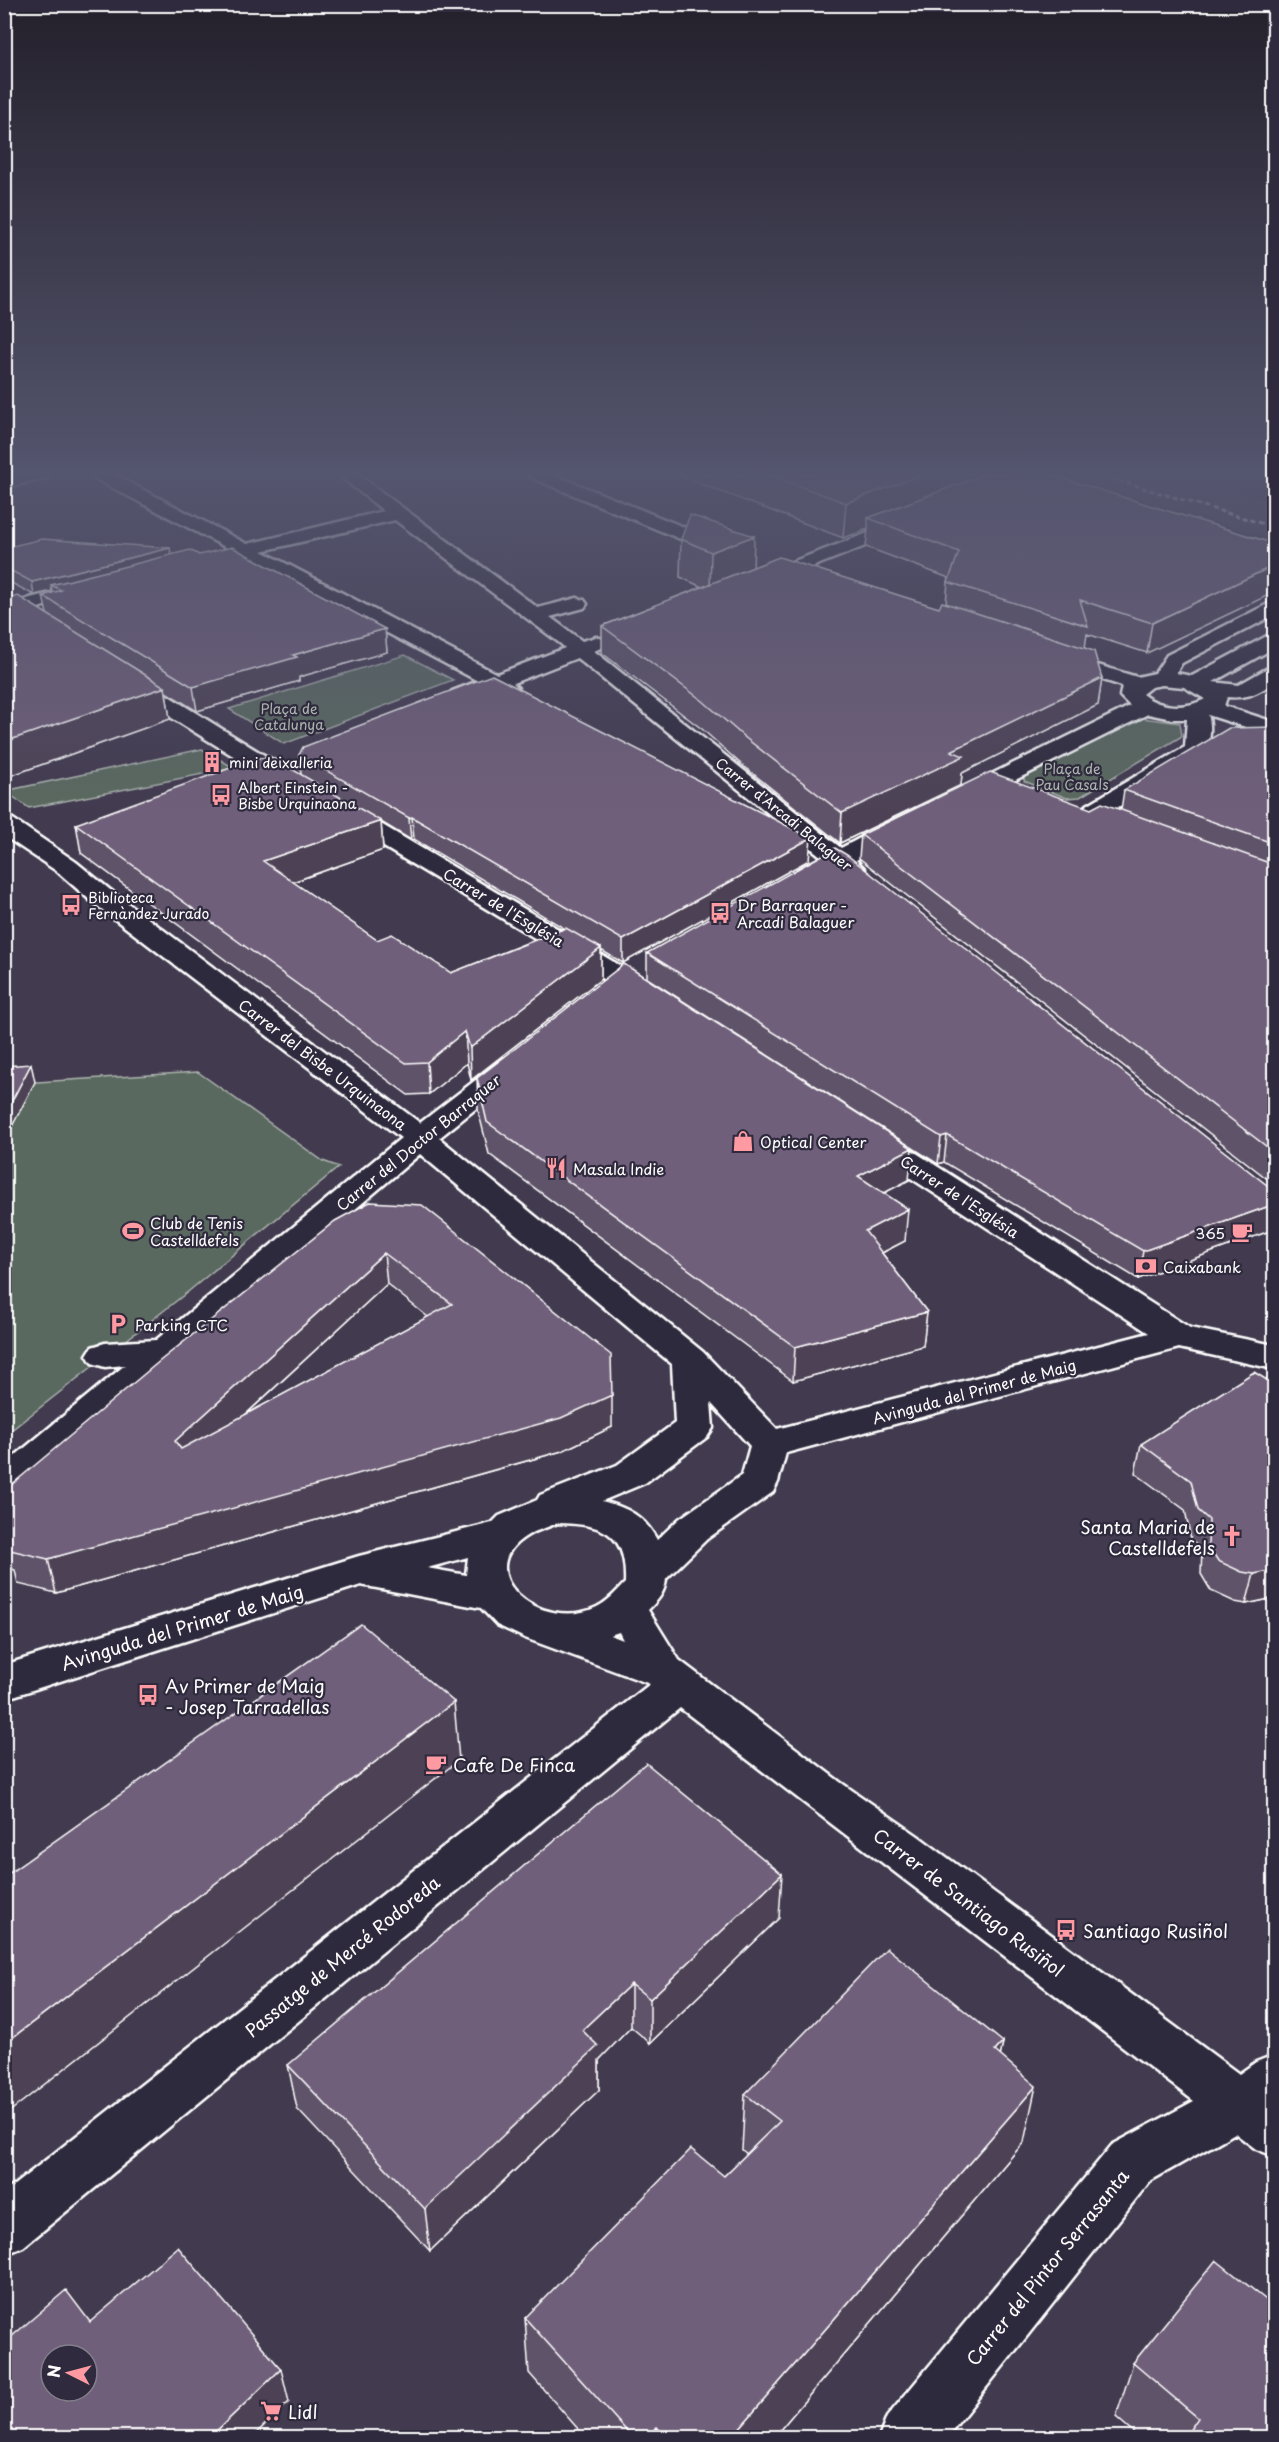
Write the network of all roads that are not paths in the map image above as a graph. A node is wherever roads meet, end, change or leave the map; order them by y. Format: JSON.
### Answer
{"nodes":[{"id":1,"x":95,"y":588,"type":"edge"},
{"id":2,"x":318,"y":588,"type":"edge"},
{"id":3,"x":499,"y":588,"type":"edge"},
{"id":4,"x":742,"y":588,"type":"edge"},
{"id":5,"x":737,"y":590,"type":"edge"},
{"id":6,"x":577,"y":604,"type":"dead end"},
{"id":7,"x":1275,"y":607,"type":"edge"},
{"id":8,"x":8,"y":609,"type":"edge"},
{"id":9,"x":535,"y":615,"type":"junction"},
{"id":10,"x":37,"y":624,"type":"edge"},
{"id":11,"x":615,"y":636,"type":"edge"},
{"id":12,"x":1275,"y":640,"type":"edge"},
{"id":13,"x":579,"y":649,"type":"junction"},
{"id":14,"x":1034,"y":651,"type":"edge"},
{"id":15,"x":108,"y":668,"type":"edge"},
{"id":16,"x":1275,"y":674,"type":"edge"},
{"id":17,"x":1162,"y":679,"type":"junction"},
{"id":18,"x":495,"y":682,"type":"junction"},
{"id":19,"x":1136,"y":684,"type":"junction"},
{"id":20,"x":520,"y":695,"type":"edge"},
{"id":21,"x":1201,"y":698,"type":"junction"},
{"id":22,"x":441,"y":704,"type":"edge"},
{"id":23,"x":1147,"y":706,"type":"junction"},
{"id":24,"x":1275,"y":729,"type":"edge"},
{"id":25,"x":301,"y":760,"type":"edge"},
{"id":26,"x":272,"y":771,"type":"junction"},
{"id":27,"x":249,"y":779,"type":"edge"},
{"id":28,"x":994,"y":783,"type":"junction"},
{"id":29,"x":1026,"y":793,"type":"edge"},
{"id":30,"x":753,"y":814,"type":"edge"},
{"id":31,"x":1119,"y":823,"type":"edge"},
{"id":32,"x":4,"y":824,"type":"edge"},
{"id":33,"x":75,"y":844,"type":"dead end"},
{"id":34,"x":46,"y":854,"type":"junction"},
{"id":35,"x":838,"y":857,"type":"junction"},
{"id":36,"x":789,"y":885,"type":"edge"},
{"id":37,"x":875,"y":887,"type":"edge"},
{"id":38,"x":673,"y":1010,"type":"edge"},
{"id":39,"x":531,"y":1050,"type":"edge"},
{"id":40,"x":852,"y":1126,"type":"edge"},
{"id":41,"x":420,"y":1138,"type":"junction"},
{"id":42,"x":1179,"y":1337,"type":"junction"},
{"id":43,"x":165,"y":1352,"type":"junction"},
{"id":44,"x":105,"y":1355,"type":"dead end"},
{"id":45,"x":1275,"y":1356,"type":"edge"},
{"id":46,"x":690,"y":1360,"type":"junction"},
{"id":47,"x":769,"y":1444,"type":"junction"},
{"id":48,"x":4,"y":1486,"type":"edge"},
{"id":49,"x":515,"y":1525,"type":"junction"},
{"id":50,"x":359,"y":1571,"type":"junction"},
{"id":51,"x":647,"y":1573,"type":"junction"},
{"id":52,"x":492,"y":1595,"type":"junction"},
{"id":53,"x":626,"y":1609,"type":"junction"},
{"id":54,"x":540,"y":1626,"type":"junction"},
{"id":55,"x":672,"y":1678,"type":"junction"},
{"id":56,"x":4,"y":1682,"type":"edge"},
{"id":57,"x":1262,"y":2105,"type":"edge"},
{"id":58,"x":4,"y":2228,"type":"edge"},
{"id":59,"x":908,"y":2438,"type":"edge"}],
"edges":[{"from":1,"to":8,"type":"street"},
{"from":2,"to":18,"type":"street"},
{"from":3,"to":9,"type":"street","name":"Carrer d'Arcadi Balaguer"},
{"from":4,"to":5,"type":"street"},
{"from":6,"to":9,"type":"street"},
{"from":7,"to":17,"type":"street"},
{"from":8,"to":10,"type":"street"},
{"from":9,"to":13,"type":"street","name":"Carrer d'Arcadi Balaguer"},
{"from":11,"to":13,"type":"street"},
{"from":12,"to":21,"type":"street"},
{"from":13,"to":18,"type":"street"},
{"from":13,"to":35,"type":"street","name":"Carrer d'Arcadi Balaguer"},
{"from":14,"to":19,"type":"street"},
{"from":15,"to":26,"type":"street","name":"Carrer de l'Església"},
{"from":16,"to":21,"type":"street"},
{"from":17,"to":19,"type":"street"},
{"from":17,"to":21,"type":"street"},
{"from":18,"to":20,"type":"street"},
{"from":18,"to":22,"type":"street"},
{"from":19,"to":23,"type":"street"},
{"from":21,"to":23,"type":"street"},
{"from":21,"to":24,"type":"street"},
{"from":21,"to":31,"type":"street"},
{"from":23,"to":28,"type":"street"},
{"from":25,"to":26,"type":"street"},
{"from":26,"to":27,"type":"street"},
{"from":26,"to":38,"type":"street","name":"Carrer de l'Església"},
{"from":28,"to":29,"type":"street"},
{"from":28,"to":35,"type":"street"},
{"from":30,"to":35,"type":"street"},
{"from":32,"to":34,"type":"street","name":"Carrer del Bisbe Urquinaona"},
{"from":33,"to":34,"type":"street"},
{"from":34,"to":41,"type":"street","name":"Carrer del Bisbe Urquinaona"},
{"from":35,"to":36,"type":"street"},
{"from":35,"to":37,"type":"street","name":"Carrer d'Arcadi Balaguer"},
{"from":39,"to":41,"type":"street","name":"Carrer del Doctor Barraquer"},
{"from":40,"to":42,"type":"street","name":"Carrer de l'Església"},
{"from":41,"to":43,"type":"street","name":"Carrer del Doctor Barraquer"},
{"from":41,"to":46,"type":"street","name":"Carrer del Bisbe Urquinaona"},
{"from":42,"to":45,"type":"street"},
{"from":42,"to":47,"type":"street","name":"Avinguda del Primer de Maig"},
{"from":43,"to":44,"type":"street"},
{"from":43,"to":48,"type":"street","name":"Carrer del Doctor Barraquer"},
{"from":46,"to":47,"type":"street","name":"Carrer del Bisbe Urquinaona"},
{"from":46,"to":49,"type":"street"},
{"from":47,"to":51,"type":"street"},
{"from":49,"to":50,"type":"street","name":"Avinguda del Primer de Maig"},
{"from":49,"to":51,"type":"street"},
{"from":49,"to":52,"type":"street"},
{"from":50,"to":52,"type":"street","name":"Avinguda del Primer de Maig"},
{"from":50,"to":56,"type":"street","name":"Avinguda del Primer de Maig"},
{"from":51,"to":53,"type":"street"},
{"from":52,"to":54,"type":"street"},
{"from":53,"to":54,"type":"street"},
{"from":53,"to":55,"type":"street","name":"Carrer de Santiago Rusiñol"},
{"from":54,"to":55,"type":"street","name":"Carrer de Santiago Rusiñol"},
{"from":55,"to":57,"type":"street","name":"Carrer de Santiago Rusiñol"},
{"from":55,"to":58,"type":"street","name":"Passatge de Mercé Rodoreda"},
{"from":57,"to":59,"type":"street","name":"Carrer del Pintor Serrasanta"}]}
